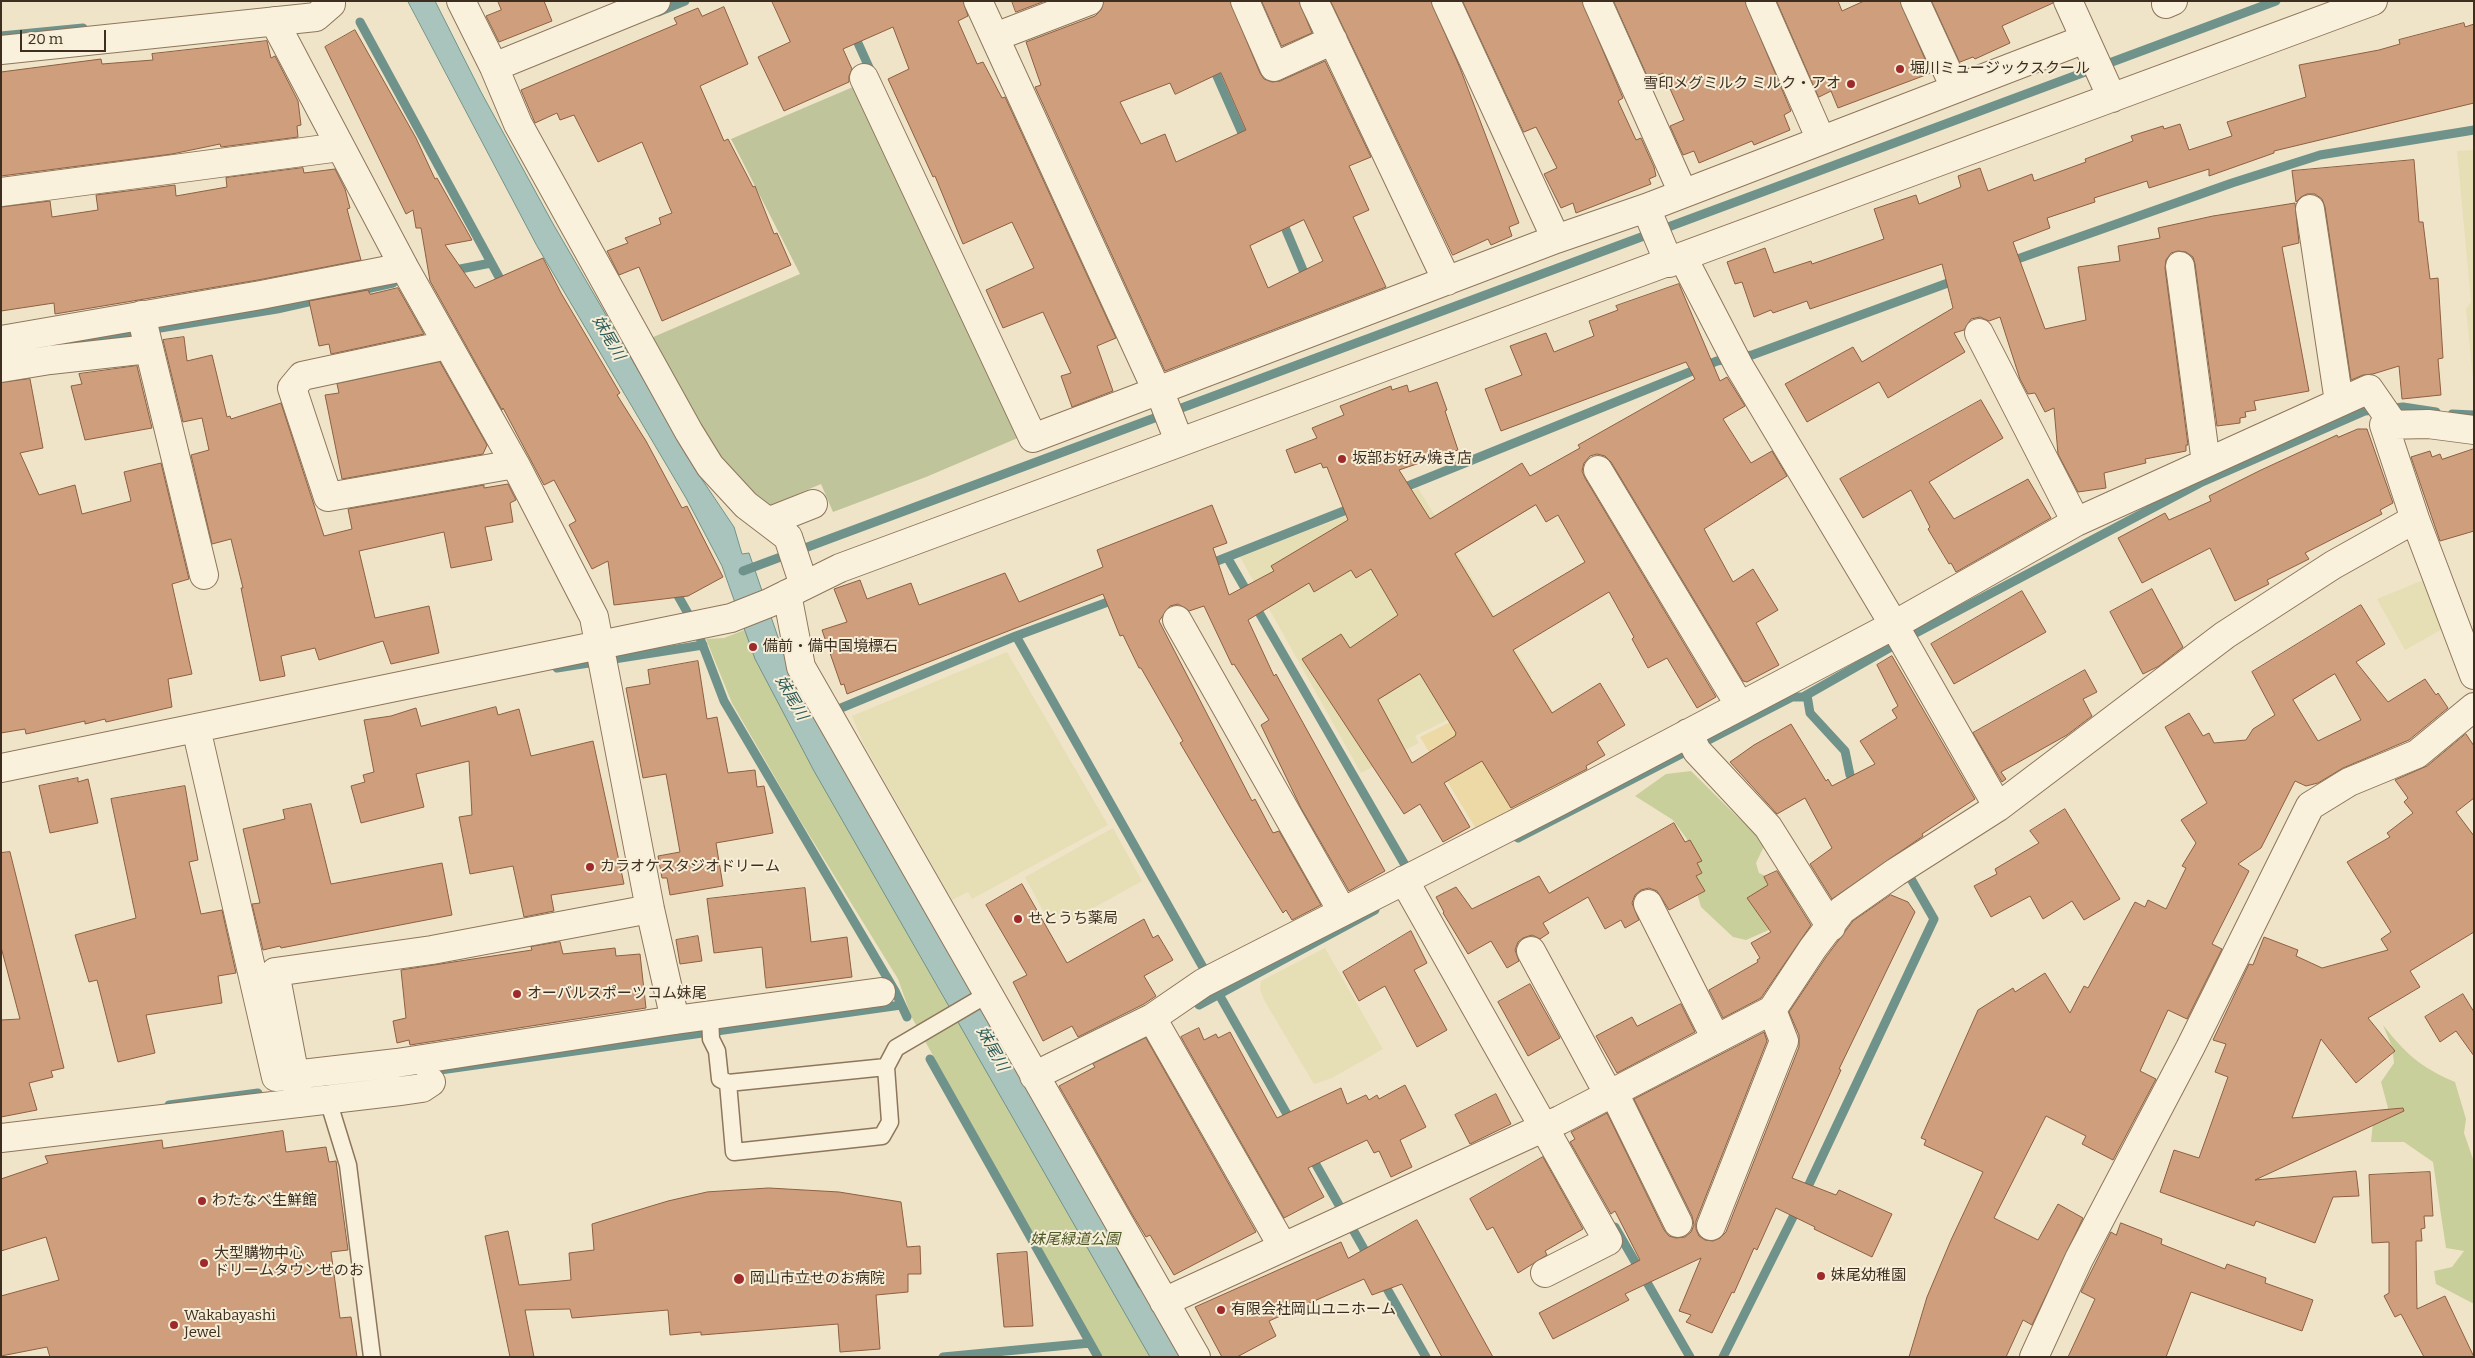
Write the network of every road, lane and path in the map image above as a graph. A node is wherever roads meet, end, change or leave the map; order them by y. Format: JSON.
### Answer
{"nodes":[{"id":1,"x":331,"y":1,"type":"edge"},
{"id":2,"x":461,"y":1,"type":"edge"},
{"id":3,"x":656,"y":1,"type":"edge"},
{"id":4,"x":978,"y":1,"type":"edge"},
{"id":5,"x":1088,"y":1,"type":"edge"},
{"id":6,"x":1245,"y":1,"type":"edge"},
{"id":7,"x":1314,"y":1,"type":"edge"},
{"id":8,"x":1446,"y":1,"type":"edge"},
{"id":9,"x":1597,"y":1,"type":"edge"},
{"id":10,"x":1760,"y":1,"type":"edge"},
{"id":11,"x":1915,"y":1,"type":"edge"},
{"id":12,"x":2068,"y":1,"type":"edge"},
{"id":13,"x":2373,"y":1,"type":"edge"},
{"id":14,"x":274,"y":21,"type":"junction"},
{"id":15,"x":995,"y":37,"type":"junction"},
{"id":16,"x":1333,"y":40,"type":"junction"},
{"id":17,"x":2088,"y":45,"type":"junction"},
{"id":18,"x":1,"y":50,"type":"edge"},
{"id":19,"x":494,"y":67,"type":"junction"},
{"id":20,"x":864,"y":78,"type":"dead end"},
{"id":21,"x":1955,"y":88,"type":"junction"},
{"id":22,"x":2108,"y":90,"type":"junction"},
{"id":23,"x":1821,"y":140,"type":"junction"},
{"id":24,"x":340,"y":147,"type":"junction"},
{"id":25,"x":1,"y":192,"type":"edge"},
{"id":26,"x":1684,"y":193,"type":"junction"},
{"id":27,"x":2310,"y":209,"type":"dead end"},
{"id":28,"x":1648,"y":213,"type":"junction"},
{"id":29,"x":1556,"y":239,"type":"junction"},
{"id":30,"x":1672,"y":257,"type":"junction"},
{"id":31,"x":2180,"y":266,"type":"dead end"},
{"id":32,"x":404,"y":267,"type":"junction"},
{"id":33,"x":1446,"y":282,"type":"junction"},
{"id":34,"x":145,"y":333,"type":"junction"},
{"id":35,"x":1979,"y":333,"type":"dead end"},
{"id":36,"x":1,"y":340,"type":"edge"},
{"id":37,"x":447,"y":345,"type":"junction"},
{"id":38,"x":1,"y":368,"type":"edge"},
{"id":39,"x":1160,"y":396,"type":"junction"},
{"id":40,"x":2339,"y":402,"type":"junction"},
{"id":41,"x":2386,"y":414,"type":"junction"},
{"id":42,"x":2474,"y":430,"type":"edge"},
{"id":43,"x":1177,"y":435,"type":"junction"},
{"id":44,"x":2206,"y":463,"type":"junction"},
{"id":45,"x":515,"y":464,"type":"junction"},
{"id":46,"x":1598,"y":470,"type":"dead end"},
{"id":47,"x":813,"y":504,"type":"dead end"},
{"id":48,"x":2415,"y":519,"type":"junction"},
{"id":49,"x":2076,"y":522,"type":"junction"},
{"id":50,"x":779,"y":529,"type":"junction"},
{"id":51,"x":204,"y":575,"type":"dead end"},
{"id":52,"x":790,"y":588,"type":"junction"},
{"id":53,"x":1177,"y":620,"type":"dead end"},
{"id":54,"x":1900,"y":635,"type":"junction"},
{"id":55,"x":601,"y":655,"type":"junction"},
{"id":56,"x":2474,"y":675,"type":"edge"},
{"id":57,"x":1740,"y":706,"type":"junction"},
{"id":58,"x":2474,"y":707,"type":"edge"},
{"id":59,"x":196,"y":728,"type":"junction"},
{"id":60,"x":1692,"y":742,"type":"junction"},
{"id":61,"x":1,"y":768,"type":"edge"},
{"id":62,"x":1998,"y":807,"type":"junction"},
{"id":63,"x":1408,"y":888,"type":"junction"},
{"id":64,"x":1648,"y":904,"type":"dead end"},
{"id":65,"x":650,"y":909,"type":"junction"},
{"id":66,"x":1342,"y":910,"type":"junction"},
{"id":67,"x":1831,"y":927,"type":"junction"},
{"id":68,"x":1531,"y":951,"type":"dead end"},
{"id":69,"x":881,"y":992,"type":"dead end"},
{"id":70,"x":981,"y":998,"type":"junction"},
{"id":71,"x":1772,"y":1010,"type":"junction"},
{"id":72,"x":1152,"y":1018,"type":"junction"},
{"id":73,"x":675,"y":1020,"type":"junction"},
{"id":74,"x":710,"y":1026,"type":"junction"},
{"id":75,"x":1716,"y":1039,"type":"junction"},
{"id":76,"x":886,"y":1067,"type":"junction"},
{"id":77,"x":286,"y":1076,"type":"junction"},
{"id":78,"x":399,"y":1076,"type":"junction"},
{"id":79,"x":1034,"y":1076,"type":"junction"},
{"id":80,"x":430,"y":1082,"type":"dead end"},
{"id":81,"x":728,"y":1083,"type":"junction"},
{"id":82,"x":1611,"y":1094,"type":"junction"},
{"id":83,"x":328,"y":1100,"type":"junction"},
{"id":84,"x":290,"y":1104,"type":"junction"},
{"id":85,"x":1544,"y":1128,"type":"junction"},
{"id":86,"x":1,"y":1138,"type":"edge"},
{"id":87,"x":1678,"y":1223,"type":"dead end"},
{"id":88,"x":1710,"y":1226,"type":"dead end"},
{"id":89,"x":1283,"y":1247,"type":"junction"},
{"id":90,"x":1545,"y":1273,"type":"dead end"},
{"id":91,"x":1164,"y":1302,"type":"junction"},
{"id":92,"x":372,"y":1357,"type":"edge"},
{"id":93,"x":1196,"y":1357,"type":"edge"},
{"id":94,"x":2034,"y":1357,"type":"edge"}],
"edges":[{"from":1,"to":14,"type":"street"},
{"from":2,"to":19,"type":"street"},
{"from":3,"to":19,"type":"street"},
{"from":4,"to":15,"type":"street"},
{"from":5,"to":15,"type":"street"},
{"from":6,"to":16,"type":"street"},
{"from":7,"to":16,"type":"street"},
{"from":8,"to":29,"type":"street"},
{"from":9,"to":26,"type":"street"},
{"from":10,"to":23,"type":"street"},
{"from":11,"to":21,"type":"street"},
{"from":12,"to":17,"type":"street"},
{"from":13,"to":22,"type":"street"},
{"from":14,"to":18,"type":"street"},
{"from":14,"to":24,"type":"street"},
{"from":15,"to":39,"type":"street"},
{"from":16,"to":33,"type":"street"},
{"from":17,"to":21,"type":"street"},
{"from":17,"to":22,"type":"street"},
{"from":19,"to":50,"type":"street"},
{"from":20,"to":39,"type":"street"},
{"from":21,"to":23,"type":"street"},
{"from":22,"to":30,"type":"street"},
{"from":23,"to":26,"type":"street"},
{"from":24,"to":25,"type":"street"},
{"from":24,"to":32,"type":"street"},
{"from":26,"to":28,"type":"street"},
{"from":27,"to":40,"type":"street"},
{"from":28,"to":29,"type":"street"},
{"from":28,"to":30,"type":"street"},
{"from":29,"to":33,"type":"street"},
{"from":30,"to":43,"type":"street"},
{"from":30,"to":54,"type":"street"},
{"from":31,"to":44,"type":"street"},
{"from":32,"to":34,"type":"street"},
{"from":32,"to":37,"type":"street"},
{"from":33,"to":39,"type":"street"},
{"from":34,"to":36,"type":"street"},
{"from":34,"to":38,"type":"street"},
{"from":34,"to":51,"type":"street"},
{"from":35,"to":49,"type":"street"},
{"from":37,"to":45,"type":"street"},
{"from":37,"to":45,"type":"street"},
{"from":39,"to":43,"type":"street"},
{"from":40,"to":41,"type":"street"},
{"from":40,"to":44,"type":"street"},
{"from":41,"to":42,"type":"street"},
{"from":41,"to":48,"type":"street"},
{"from":43,"to":52,"type":"street"},
{"from":44,"to":49,"type":"street"},
{"from":45,"to":55,"type":"street"},
{"from":46,"to":57,"type":"street"},
{"from":47,"to":50,"type":"street"},
{"from":48,"to":56,"type":"street"},
{"from":48,"to":62,"type":"street"},
{"from":49,"to":54,"type":"street"},
{"from":50,"to":52,"type":"street"},
{"from":52,"to":55,"type":"street"},
{"from":52,"to":70,"type":"street"},
{"from":53,"to":66,"type":"street"},
{"from":54,"to":57,"type":"street"},
{"from":54,"to":62,"type":"street"},
{"from":55,"to":59,"type":"street"},
{"from":55,"to":65,"type":"street"},
{"from":57,"to":60,"type":"street"},
{"from":58,"to":94,"type":"street"},
{"from":59,"to":61,"type":"street"},
{"from":59,"to":77,"type":"street"},
{"from":60,"to":63,"type":"street"},
{"from":60,"to":67,"type":"street"},
{"from":62,"to":67,"type":"street"},
{"from":63,"to":66,"type":"street"},
{"from":63,"to":85,"type":"street"},
{"from":64,"to":75,"type":"street"},
{"from":65,"to":73,"type":"street"},
{"from":65,"to":77,"type":"street"},
{"from":66,"to":72,"type":"street"},
{"from":67,"to":71,"type":"street"},
{"from":68,"to":82,"type":"street"},
{"from":69,"to":74,"type":"street"},
{"from":70,"to":76,"type":"lane"},
{"from":70,"to":79,"type":"street"},
{"from":71,"to":75,"type":"street"},
{"from":71,"to":88,"type":"street"},
{"from":72,"to":79,"type":"street"},
{"from":72,"to":89,"type":"street"},
{"from":73,"to":74,"type":"street"},
{"from":73,"to":78,"type":"street"},
{"from":74,"to":81,"type":"lane"},
{"from":75,"to":82,"type":"street"},
{"from":76,"to":81,"type":"lane"},
{"from":76,"to":81,"type":"lane"},
{"from":77,"to":78,"type":"street"},
{"from":77,"to":84,"type":"street"},
{"from":78,"to":80,"type":"street"},
{"from":78,"to":83,"type":"street"},
{"from":79,"to":91,"type":"street"},
{"from":82,"to":85,"type":"street"},
{"from":82,"to":87,"type":"street"},
{"from":83,"to":84,"type":"street"},
{"from":83,"to":92,"type":"lane"},
{"from":84,"to":86,"type":"street"},
{"from":85,"to":89,"type":"street"},
{"from":85,"to":90,"type":"street"},
{"from":89,"to":91,"type":"street"},
{"from":91,"to":93,"type":"street"}]}
